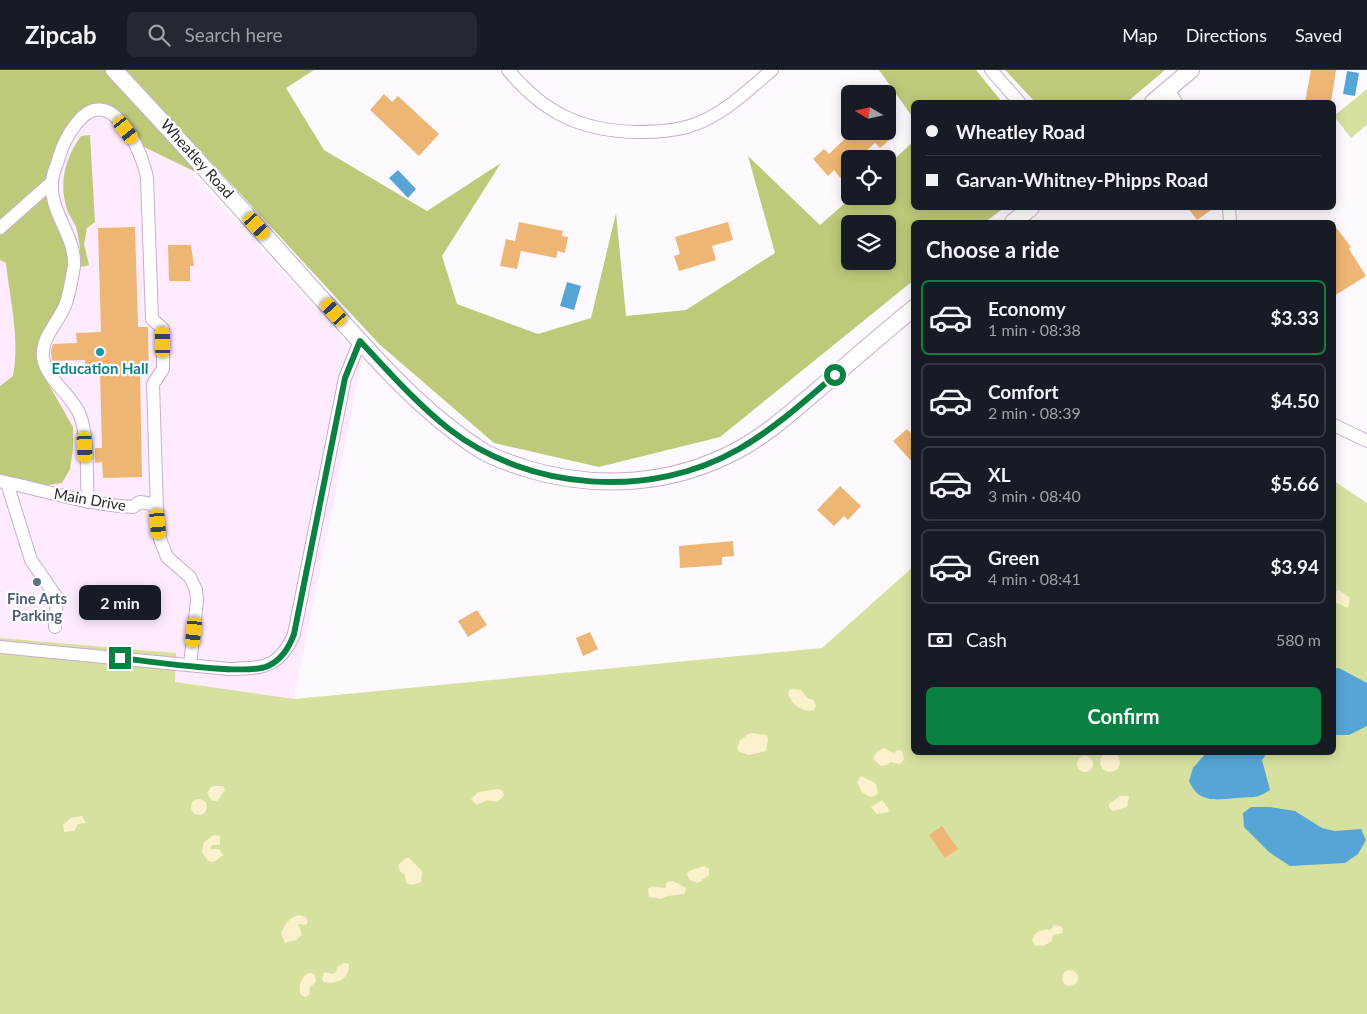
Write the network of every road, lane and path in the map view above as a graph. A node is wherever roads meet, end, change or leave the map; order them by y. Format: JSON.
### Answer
{"nodes":[{"id":1,"x":114,"y":70,"type":"edge"},
{"id":2,"x":508,"y":70,"type":"edge"},
{"id":3,"x":772,"y":70,"type":"edge"},
{"id":4,"x":990,"y":70,"type":"edge"},
{"id":5,"x":1190,"y":70,"type":"edge"},
{"id":6,"x":1172,"y":96,"type":"edge"},
{"id":7,"x":1017,"y":100,"type":"edge"},
{"id":8,"x":1159,"y":100,"type":"edge"},
{"id":9,"x":52,"y":182,"type":"junction"},
{"id":10,"x":1028,"y":210,"type":"edge"},
{"id":11,"x":1016,"y":220,"type":"edge"},
{"id":12,"x":0,"y":228,"type":"edge"},
{"id":13,"x":911,"y":311,"type":"edge"},
{"id":14,"x":360,"y":341,"type":"junction"},
{"id":15,"x":1336,"y":425,"type":"edge"},
{"id":16,"x":1367,"y":441,"type":"edge"},
{"id":17,"x":4,"y":482,"type":"edge"},
{"id":18,"x":88,"y":502,"type":"junction"},
{"id":19,"x":157,"y":510,"type":"junction"},
{"id":20,"x":55,"y":626,"type":"dead end"},
{"id":21,"x":0,"y":647,"type":"edge"},
{"id":22,"x":190,"y":665,"type":"junction"}],
"edges":[{"from":1,"to":14,"type":"main road","name":"Wheatley Road"},
{"from":2,"to":3,"type":"street"},
{"from":4,"to":7,"type":"street"},
{"from":5,"to":6,"type":"main road"},
{"from":6,"to":8,"type":"main road"},
{"from":9,"to":12,"type":"street"},
{"from":9,"to":18,"type":"street"},
{"from":9,"to":19,"type":"street"},
{"from":10,"to":11,"type":"main road"},
{"from":13,"to":14,"type":"main road","name":"Wheatley Road"},
{"from":14,"to":22,"type":"street"},
{"from":15,"to":16,"type":"street"},
{"from":17,"to":18,"type":"street","name":"Main Drive"},
{"from":17,"to":20,"type":"street"},
{"from":18,"to":19,"type":"street","name":"Main Drive"},
{"from":19,"to":22,"type":"street"},
{"from":21,"to":22,"type":"street"}]}
